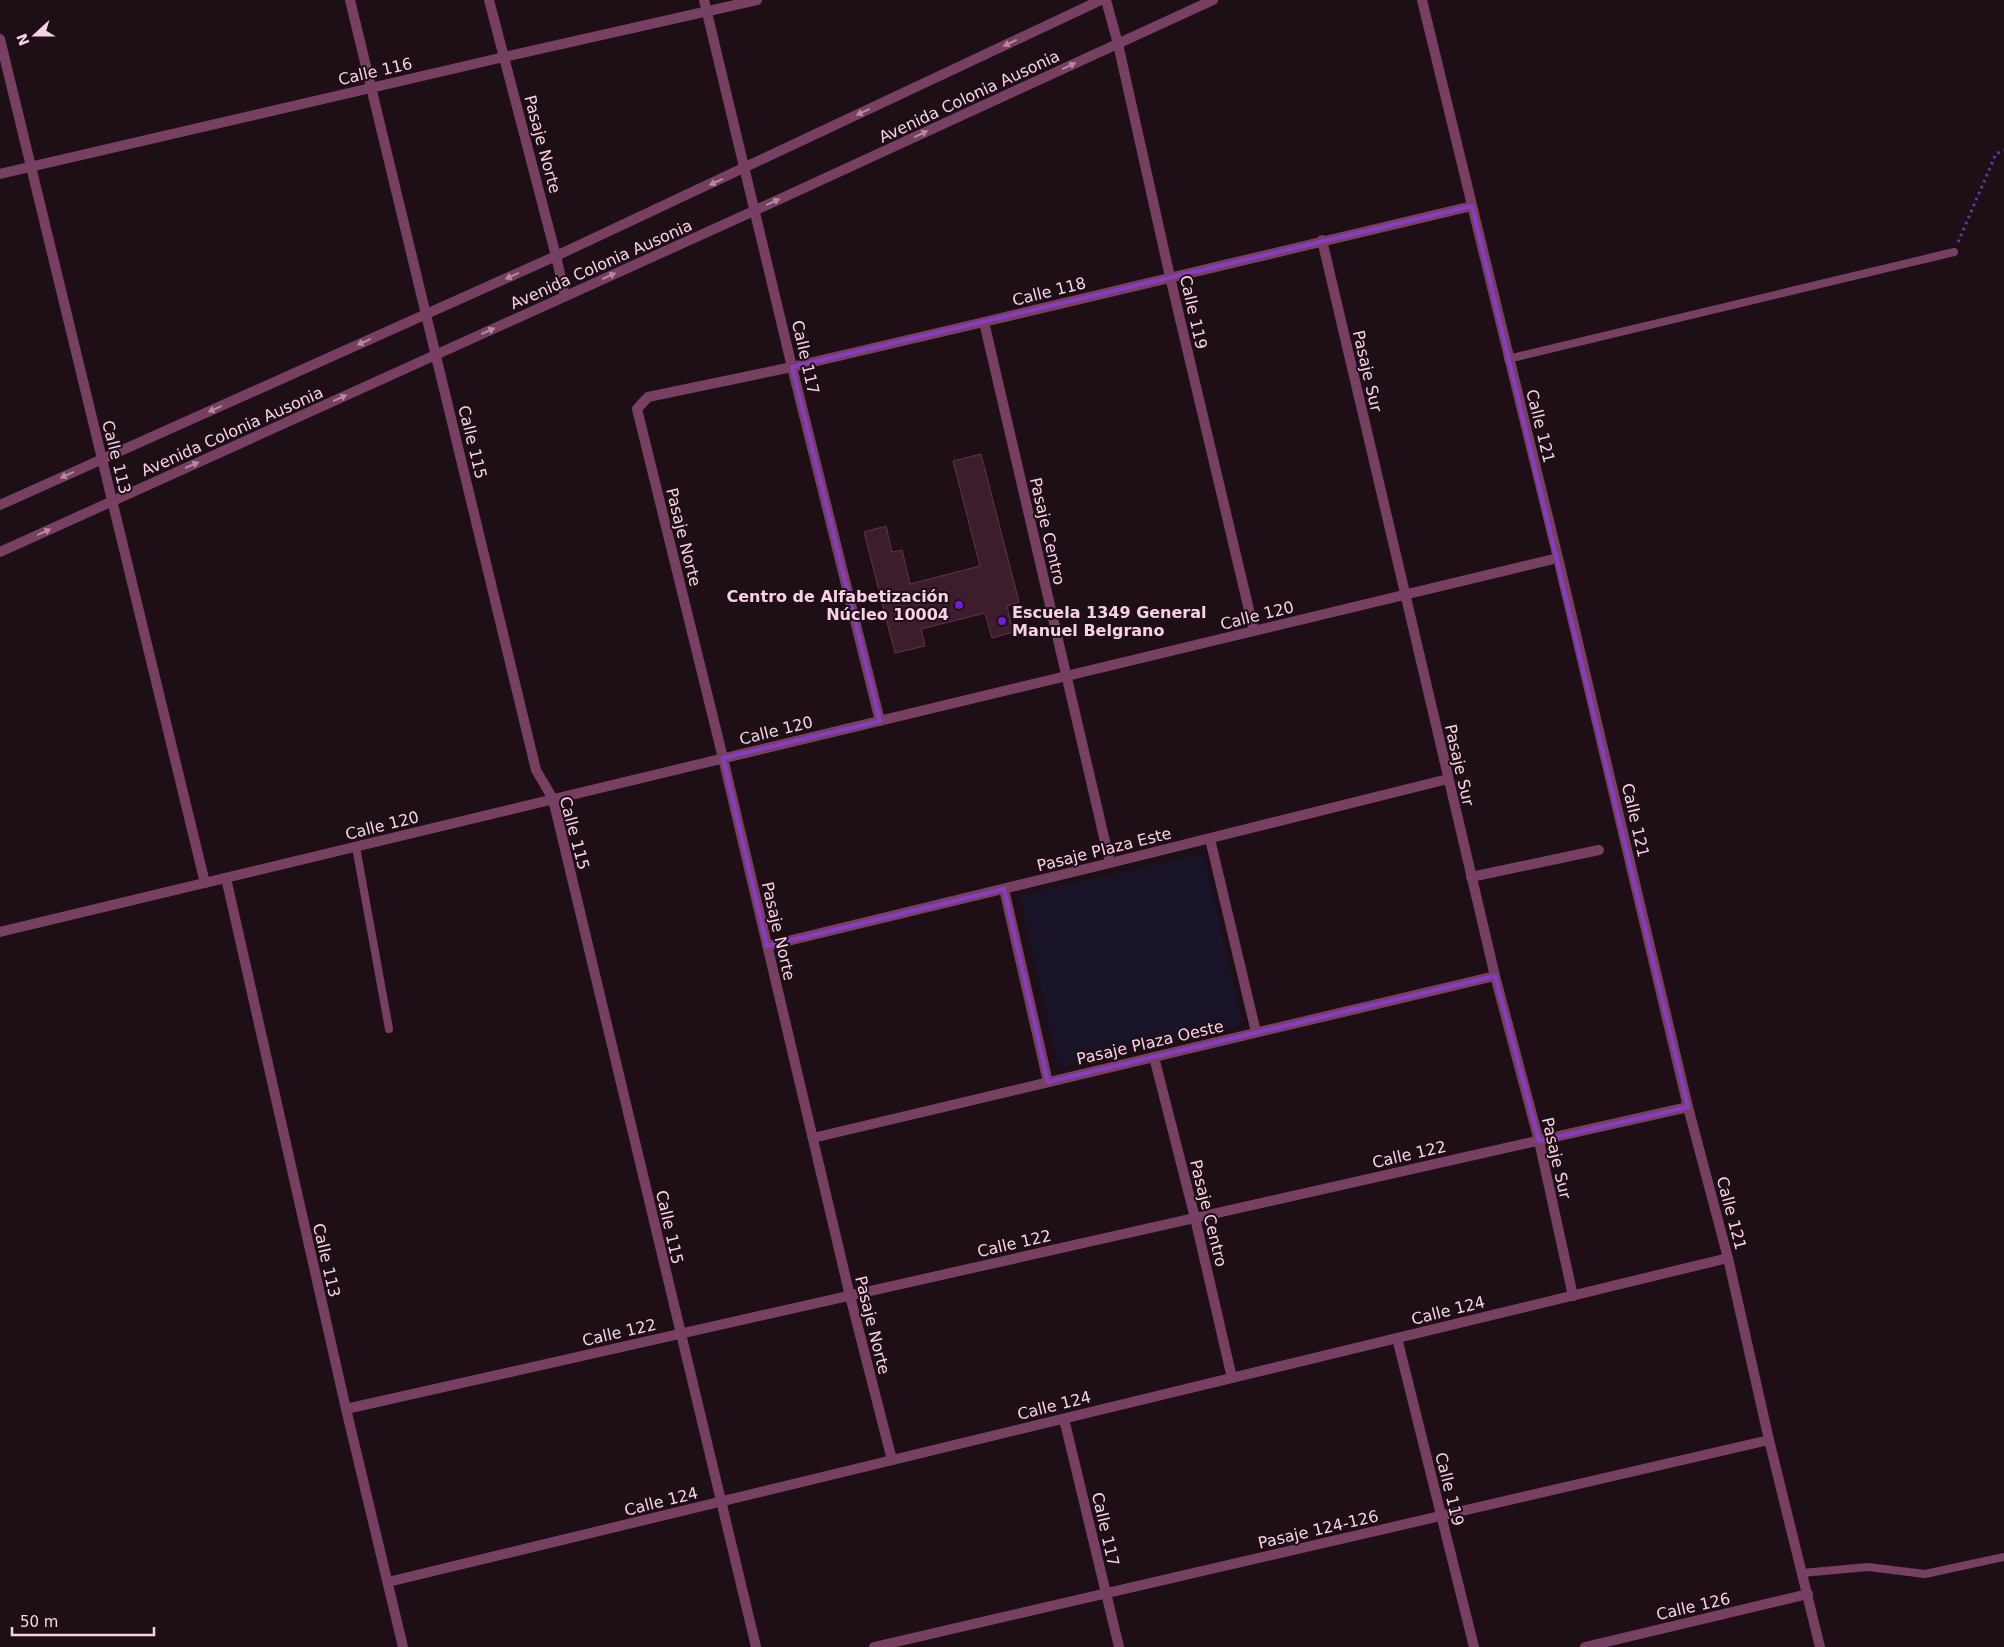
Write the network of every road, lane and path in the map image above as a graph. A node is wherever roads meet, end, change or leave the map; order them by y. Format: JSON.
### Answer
{"nodes":[{"id":1,"x":350,"y":0,"type":"edge"},
{"id":2,"x":489,"y":0,"type":"edge"},
{"id":3,"x":704,"y":0,"type":"edge"},
{"id":4,"x":756,"y":0,"type":"edge"},
{"id":5,"x":1101,"y":0,"type":"edge"},
{"id":6,"x":1106,"y":0,"type":"edge"},
{"id":7,"x":1213,"y":0,"type":"edge"},
{"id":8,"x":1422,"y":0,"type":"edge"},
{"id":9,"x":707,"y":12,"type":"junction"},
{"id":10,"x":0,"y":39,"type":"edge"},
{"id":11,"x":1118,"y":44,"type":"junction"},
{"id":12,"x":504,"y":56,"type":"junction"},
{"id":13,"x":372,"y":87,"type":"junction"},
{"id":14,"x":2004,"y":150,"type":"edge"},
{"id":15,"x":31,"y":167,"type":"junction"},
{"id":16,"x":745,"y":168,"type":"junction"},
{"id":17,"x":0,"y":174,"type":"edge"},
{"id":18,"x":1472,"y":206,"type":"junction"},
{"id":19,"x":756,"y":210,"type":"junction"},
{"id":20,"x":1322,"y":240,"type":"junction"},
{"id":21,"x":1954,"y":252,"type":"joint"},
{"id":22,"x":556,"y":256,"type":"junction"},
{"id":23,"x":1170,"y":277,"type":"junction"},
{"id":24,"x":565,"y":296,"type":"junction"},
{"id":25,"x":427,"y":314,"type":"junction"},
{"id":26,"x":984,"y":322,"type":"junction"},
{"id":27,"x":436,"y":354,"type":"junction"},
{"id":28,"x":1508,"y":359,"type":"junction"},
{"id":29,"x":792,"y":366,"type":"junction"},
{"id":30,"x":637,"y":409,"type":"joint"},
{"id":31,"x":102,"y":459,"type":"junction"},
{"id":32,"x":112,"y":502,"type":"junction"},
{"id":33,"x":0,"y":504,"type":"edge"},
{"id":34,"x":0,"y":552,"type":"edge"},
{"id":35,"x":1558,"y":558,"type":"junction"},
{"id":36,"x":1405,"y":595,"type":"junction"},
{"id":37,"x":1254,"y":631,"type":"junction"},
{"id":38,"x":1066,"y":676,"type":"junction"},
{"id":39,"x":880,"y":720,"type":"junction"},
{"id":40,"x":724,"y":758,"type":"junction"},
{"id":41,"x":1448,"y":779,"type":"junction"},
{"id":42,"x":553,"y":800,"type":"junction"},
{"id":43,"x":1210,"y":839,"type":"junction"},
{"id":44,"x":356,"y":847,"type":"junction"},
{"id":45,"x":1599,"y":850,"type":"dead end"},
{"id":46,"x":1110,"y":864,"type":"junction"},
{"id":47,"x":1471,"y":877,"type":"junction"},
{"id":48,"x":226,"y":878,"type":"junction"},
{"id":49,"x":205,"y":883,"type":"junction"},
{"id":50,"x":1004,"y":889,"type":"junction"},
{"id":51,"x":0,"y":932,"type":"edge"},
{"id":52,"x":767,"y":946,"type":"junction"},
{"id":53,"x":1494,"y":976,"type":"junction"},
{"id":54,"x":389,"y":1030,"type":"dead end"},
{"id":55,"x":1256,"y":1032,"type":"junction"},
{"id":56,"x":1154,"y":1056,"type":"junction"},
{"id":57,"x":1048,"y":1082,"type":"junction"},
{"id":58,"x":1688,"y":1107,"type":"junction"},
{"id":59,"x":813,"y":1138,"type":"junction"},
{"id":60,"x":1539,"y":1140,"type":"junction"},
{"id":61,"x":1195,"y":1218,"type":"junction"},
{"id":62,"x":1728,"y":1258,"type":"junction"},
{"id":63,"x":850,"y":1296,"type":"junction"},
{"id":64,"x":1573,"y":1296,"type":"junction"},
{"id":65,"x":681,"y":1334,"type":"junction"},
{"id":66,"x":1397,"y":1338,"type":"junction"},
{"id":67,"x":1232,"y":1378,"type":"junction"},
{"id":68,"x":346,"y":1409,"type":"junction"},
{"id":69,"x":1064,"y":1419,"type":"junction"},
{"id":70,"x":1769,"y":1440,"type":"junction"},
{"id":71,"x":892,"y":1460,"type":"junction"},
{"id":72,"x":721,"y":1502,"type":"junction"},
{"id":73,"x":1441,"y":1516,"type":"junction"},
{"id":74,"x":2004,"y":1557,"type":"edge"},
{"id":75,"x":1802,"y":1573,"type":"junction"},
{"id":76,"x":388,"y":1582,"type":"junction"},
{"id":77,"x":1106,"y":1594,"type":"junction"},
{"id":78,"x":1808,"y":1594,"type":"junction"},
{"id":79,"x":403,"y":1647,"type":"edge"},
{"id":80,"x":756,"y":1647,"type":"edge"},
{"id":81,"x":874,"y":1647,"type":"edge"},
{"id":82,"x":1119,"y":1647,"type":"edge"},
{"id":83,"x":1474,"y":1647,"type":"edge"},
{"id":84,"x":1585,"y":1647,"type":"edge"},
{"id":85,"x":1820,"y":1647,"type":"edge"}],
"edges":[{"from":1,"to":13,"type":"street","name":"Calle 115"},
{"from":2,"to":12,"type":"street","name":"Pasaje Norte"},
{"from":3,"to":9,"type":"street","name":"Calle 117"},
{"from":4,"to":9,"type":"street","name":"Calle 116"},
{"from":5,"to":16,"type":"street","name":"Avenida Colonia Ausonia","one_way":true},
{"from":6,"to":11,"type":"street","name":"Calle 119"},
{"from":7,"to":11,"type":"street","name":"Avenida Colonia Ausonia"},
{"from":8,"to":18,"type":"street","name":"Calle 121"},
{"from":9,"to":12,"type":"street","name":"Calle 116"},
{"from":9,"to":16,"type":"street","name":"Calle 117"},
{"from":10,"to":15,"type":"street","name":"Calle 113"},
{"from":19,"to":11,"type":"street","name":"Avenida Colonia Ausonia","one_way":true},
{"from":11,"to":23,"type":"street","name":"Calle 119"},
{"from":12,"to":13,"type":"street","name":"Calle 116"},
{"from":12,"to":22,"type":"street","name":"Pasaje Norte"},
{"from":13,"to":15,"type":"street","name":"Calle 116"},
{"from":13,"to":25,"type":"street","name":"Calle 115"},
{"from":14,"to":21,"type":"path"},
{"from":15,"to":17,"type":"street","name":"Calle 116"},
{"from":15,"to":31,"type":"street","name":"Calle 113"},
{"from":16,"to":19,"type":"street","name":"Calle 117"},
{"from":16,"to":22,"type":"street","name":"Avenida Colonia Ausonia","one_way":true},
{"from":18,"to":20,"type":"street","name":"Calle 118"},
{"from":18,"to":28,"type":"street","name":"Calle 121"},
{"from":24,"to":19,"type":"street","name":"Avenida Colonia Ausonia","one_way":true},
{"from":19,"to":29,"type":"street","name":"Calle 117"},
{"from":20,"to":23,"type":"street","name":"Calle 118"},
{"from":20,"to":36,"type":"street","name":"Pasaje Sur"},
{"from":21,"to":28,"type":"lane"},
{"from":22,"to":24,"type":"street","name":"Pasaje Norte"},
{"from":22,"to":25,"type":"street","name":"Avenida Colonia Ausonia","one_way":true},
{"from":23,"to":26,"type":"street","name":"Calle 118"},
{"from":23,"to":37,"type":"street","name":"Calle 119"},
{"from":27,"to":24,"type":"street","name":"Avenida Colonia Ausonia","one_way":true},
{"from":25,"to":27,"type":"street","name":"Calle 115"},
{"from":25,"to":31,"type":"street","name":"Avenida Colonia Ausonia","one_way":true},
{"from":26,"to":29,"type":"street","name":"Calle 118"},
{"from":26,"to":38,"type":"street","name":"Pasaje Centro"},
{"from":32,"to":27,"type":"street","name":"Avenida Colonia Ausonia","one_way":true},
{"from":27,"to":42,"type":"street","name":"Calle 115"},
{"from":28,"to":35,"type":"street","name":"Calle 121"},
{"from":29,"to":30,"type":"street","name":"Calle 118"},
{"from":29,"to":39,"type":"street","name":"Calle 117"},
{"from":30,"to":40,"type":"street","name":"Pasaje Norte"},
{"from":31,"to":32,"type":"street","name":"Calle 113"},
{"from":31,"to":33,"type":"street","name":"Avenida Colonia Ausonia","one_way":true},
{"from":34,"to":32,"type":"street","name":"Avenida Colonia Ausonia","one_way":true},
{"from":32,"to":49,"type":"street","name":"Calle 113"},
{"from":35,"to":36,"type":"street","name":"Calle 120"},
{"from":35,"to":58,"type":"street","name":"Calle 121"},
{"from":36,"to":37,"type":"street","name":"Calle 120"},
{"from":36,"to":41,"type":"street","name":"Pasaje Sur"},
{"from":37,"to":38,"type":"street","name":"Calle 120"},
{"from":38,"to":39,"type":"street","name":"Calle 120"},
{"from":38,"to":46,"type":"street","name":"Pasaje Centro"},
{"from":39,"to":40,"type":"street","name":"Calle 120"},
{"from":40,"to":42,"type":"street","name":"Calle 120"},
{"from":40,"to":52,"type":"street","name":"Pasaje Norte"},
{"from":41,"to":43,"type":"street","name":"Pasaje Plaza Este"},
{"from":41,"to":47,"type":"street","name":"Pasaje Sur"},
{"from":42,"to":44,"type":"street","name":"Calle 120"},
{"from":42,"to":65,"type":"street","name":"Calle 115"},
{"from":43,"to":46,"type":"street","name":"Pasaje Plaza Este"},
{"from":43,"to":55,"type":"street"},
{"from":44,"to":48,"type":"street","name":"Calle 120"},
{"from":44,"to":54,"type":"lane"},
{"from":45,"to":47,"type":"street"},
{"from":46,"to":50,"type":"street","name":"Pasaje Plaza Este"},
{"from":47,"to":53,"type":"street","name":"Pasaje Sur"},
{"from":48,"to":49,"type":"street","name":"Calle 120"},
{"from":48,"to":68,"type":"street","name":"Calle 113"},
{"from":49,"to":51,"type":"street","name":"Calle 120"},
{"from":50,"to":52,"type":"street","name":"Pasaje Plaza Este"},
{"from":50,"to":57,"type":"street"},
{"from":52,"to":59,"type":"street","name":"Pasaje Norte"},
{"from":53,"to":55,"type":"street","name":"Pasaje Plaza Oeste"},
{"from":53,"to":60,"type":"street","name":"Pasaje Sur"},
{"from":55,"to":56,"type":"street","name":"Pasaje Plaza Oeste"},
{"from":56,"to":57,"type":"street","name":"Pasaje Plaza Oeste"},
{"from":56,"to":61,"type":"street","name":"Pasaje Centro"},
{"from":57,"to":59,"type":"street","name":"Pasaje Plaza Oeste"},
{"from":58,"to":60,"type":"street","name":"Calle 122"},
{"from":58,"to":62,"type":"street","name":"Calle 121"},
{"from":59,"to":63,"type":"street","name":"Pasaje Norte"},
{"from":60,"to":61,"type":"street","name":"Calle 122"},
{"from":60,"to":64,"type":"street","name":"Pasaje Sur"},
{"from":61,"to":63,"type":"street","name":"Calle 122"},
{"from":61,"to":67,"type":"street","name":"Pasaje Centro"},
{"from":62,"to":64,"type":"street","name":"Calle 124"},
{"from":62,"to":70,"type":"street","name":"Calle 121"},
{"from":63,"to":65,"type":"street","name":"Calle 122"},
{"from":63,"to":71,"type":"street","name":"Pasaje Norte"},
{"from":64,"to":66,"type":"street","name":"Calle 124"},
{"from":65,"to":68,"type":"street","name":"Calle 122"},
{"from":65,"to":72,"type":"street","name":"Calle 115"},
{"from":66,"to":67,"type":"street","name":"Calle 124"},
{"from":66,"to":73,"type":"street","name":"Calle 119"},
{"from":67,"to":69,"type":"street","name":"Calle 124"},
{"from":68,"to":76,"type":"street","name":"Calle 113"},
{"from":69,"to":71,"type":"street","name":"Calle 124"},
{"from":69,"to":77,"type":"street","name":"Calle 117"},
{"from":70,"to":73,"type":"street","name":"Pasaje 124-126"},
{"from":70,"to":75,"type":"street","name":"Calle 121"},
{"from":71,"to":72,"type":"street","name":"Calle 124"},
{"from":72,"to":76,"type":"street","name":"Calle 124"},
{"from":72,"to":80,"type":"street","name":"Calle 115"},
{"from":73,"to":77,"type":"street","name":"Pasaje 124-126"},
{"from":73,"to":83,"type":"street","name":"Calle 119"},
{"from":74,"to":75,"type":"lane"},
{"from":75,"to":78,"type":"street","name":"Calle 121"},
{"from":76,"to":79,"type":"street","name":"Calle 113"},
{"from":77,"to":81,"type":"street","name":"Pasaje 124-126"},
{"from":77,"to":82,"type":"street","name":"Calle 117"},
{"from":78,"to":84,"type":"street","name":"Calle 126"},
{"from":78,"to":85,"type":"street","name":"Calle 121"}]}
